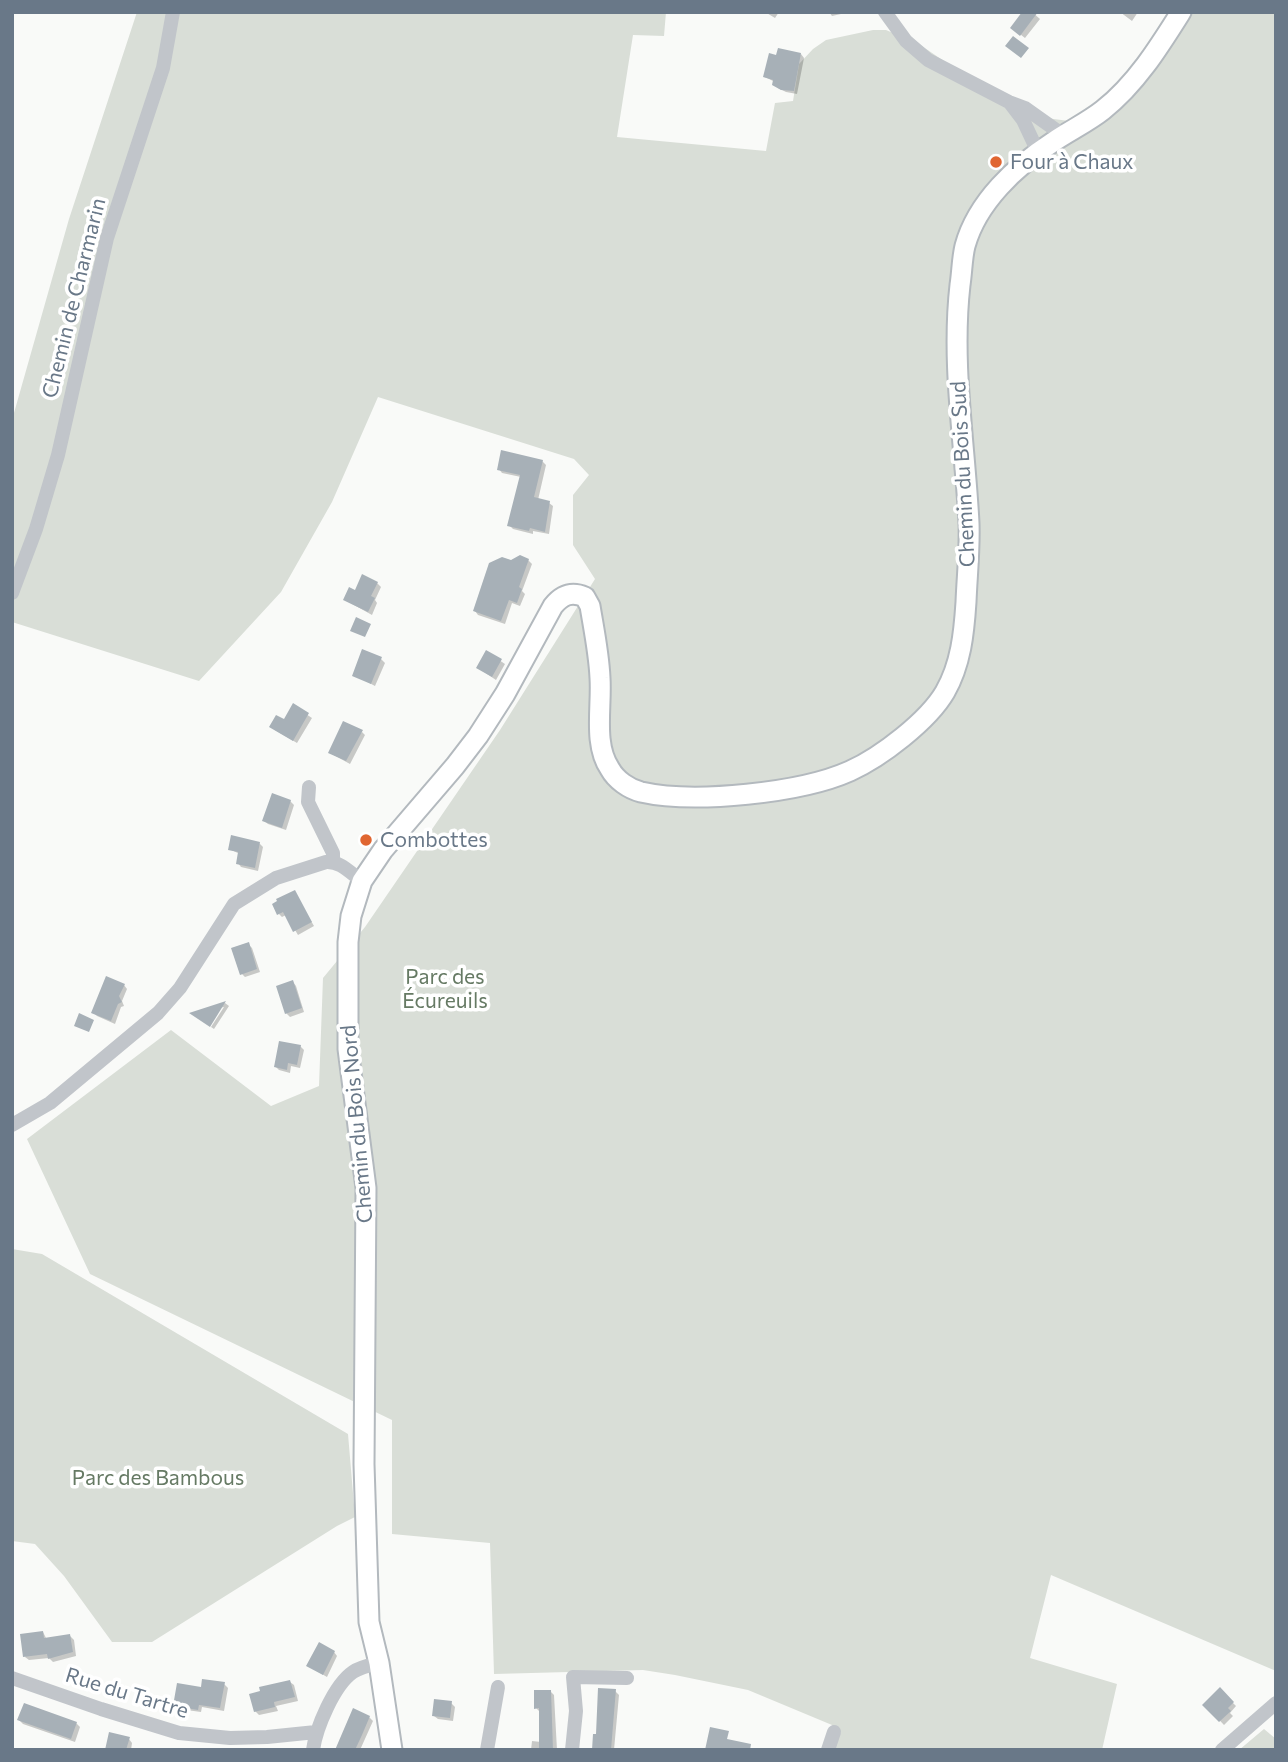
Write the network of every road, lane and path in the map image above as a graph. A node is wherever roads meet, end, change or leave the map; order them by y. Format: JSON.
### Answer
{"nodes":[{"id":1,"x":173,"y":12,"type":"edge"},
{"id":2,"x":885,"y":12,"type":"edge"},
{"id":3,"x":1181,"y":12,"type":"edge"},
{"id":4,"x":1009,"y":102,"type":"junction"},
{"id":5,"x":1063,"y":135,"type":"junction"},
{"id":6,"x":1038,"y":152,"type":"junction"},
{"id":7,"x":12,"y":593,"type":"edge"},
{"id":8,"x":590,"y":606,"type":"joint"},
{"id":9,"x":309,"y":787,"type":"dead end"},
{"id":10,"x":333,"y":862,"type":"junction"},
{"id":11,"x":362,"y":881,"type":"junction"},
{"id":12,"x":12,"y":1125,"type":"edge"},
{"id":13,"x":379,"y":1664,"type":"junction"},
{"id":14,"x":12,"y":1678,"type":"edge"},
{"id":15,"x":627,"y":1678,"type":"dead end"},
{"id":16,"x":498,"y":1687,"type":"dead end"},
{"id":17,"x":1276,"y":1703,"type":"edge"},
{"id":18,"x":834,"y":1731,"type":"dead end"},
{"id":19,"x":316,"y":1732,"type":"junction"},
{"id":20,"x":313,"y":1750,"type":"edge"},
{"id":21,"x":392,"y":1750,"type":"edge"},
{"id":22,"x":487,"y":1750,"type":"edge"},
{"id":23,"x":572,"y":1750,"type":"edge"},
{"id":24,"x":828,"y":1750,"type":"edge"},
{"id":25,"x":1222,"y":1750,"type":"edge"}],
"edges":[{"from":1,"to":7,"type":"street","name":"Chemin de Charmarin"},
{"from":2,"to":4,"type":"street"},
{"from":3,"to":5,"type":"street","name":"Chemin du Bois Sud"},
{"from":4,"to":5,"type":"street"},
{"from":4,"to":6,"type":"street"},
{"from":5,"to":6,"type":"street","name":"Chemin du Bois Sud"},
{"from":6,"to":8,"type":"street","name":"Chemin du Bois Sud"},
{"from":8,"to":11,"type":"street","name":"Chemin du Bois Nord"},
{"from":9,"to":10,"type":"street"},
{"from":10,"to":11,"type":"street"},
{"from":10,"to":12,"type":"street"},
{"from":11,"to":13,"type":"street","name":"Chemin du Bois Nord"},
{"from":13,"to":19,"type":"street"},
{"from":13,"to":21,"type":"street","name":"Chemin du Bois Nord"},
{"from":14,"to":19,"type":"street","name":"Rue du Tartre"},
{"from":15,"to":23,"type":"street"},
{"from":16,"to":22,"type":"street"},
{"from":17,"to":25,"type":"street"},
{"from":18,"to":24,"type":"street"},
{"from":19,"to":20,"type":"street"}]}
